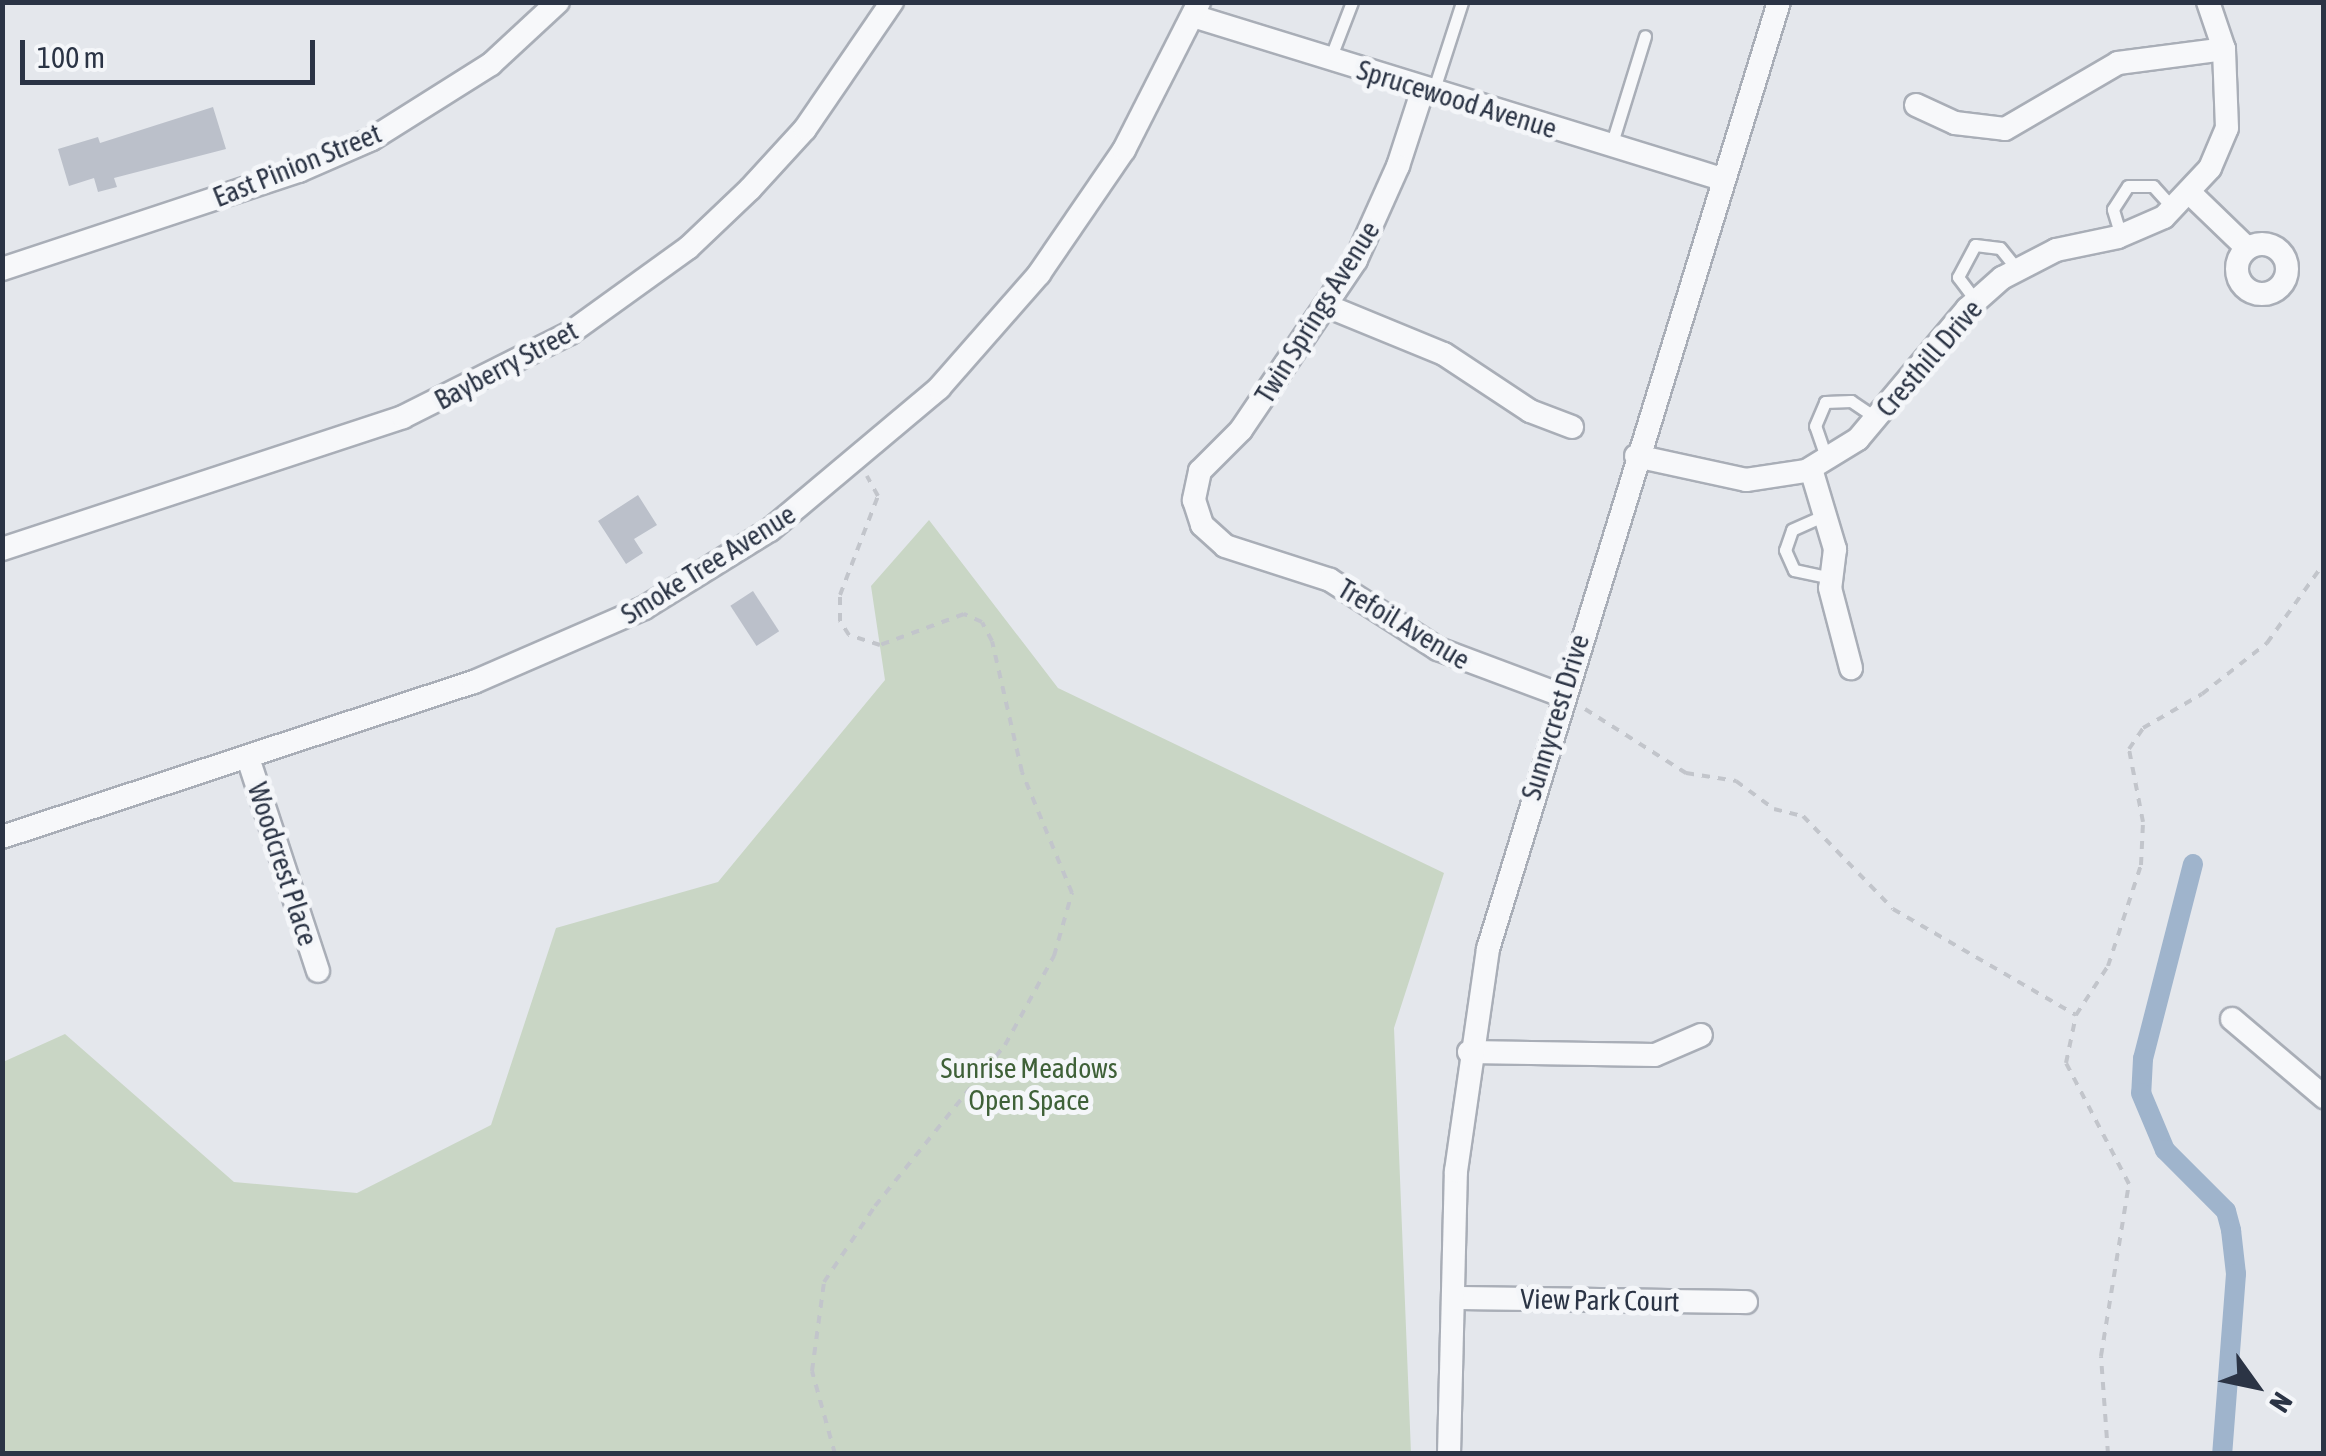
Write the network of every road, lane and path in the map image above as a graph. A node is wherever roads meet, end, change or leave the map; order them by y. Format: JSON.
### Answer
{"nodes":[{"id":1,"x":558,"y":2,"type":"edge"},
{"id":2,"x":892,"y":2,"type":"edge"},
{"id":3,"x":1352,"y":2,"type":"edge"},
{"id":4,"x":1462,"y":2,"type":"edge"},
{"id":5,"x":1779,"y":2,"type":"edge"},
{"id":6,"x":2208,"y":2,"type":"edge"},
{"id":7,"x":1196,"y":9,"type":"edge"},
{"id":8,"x":1645,"y":36,"type":"dead end"},
{"id":9,"x":2224,"y":49,"type":"junction"},
{"id":10,"x":1330,"y":60,"type":"junction"},
{"id":11,"x":1428,"y":90,"type":"junction"},
{"id":12,"x":1916,"y":104,"type":"dead end"},
{"id":13,"x":1611,"y":146,"type":"junction"},
{"id":14,"x":1722,"y":179,"type":"junction"},
{"id":15,"x":2182,"y":202,"type":"junction"},
{"id":16,"x":2120,"y":236,"type":"junction"},
{"id":17,"x":2246,"y":248,"type":"dead end"},
{"id":18,"x":2,"y":269,"type":"edge"},
{"id":19,"x":2018,"y":269,"type":"junction"},
{"id":20,"x":1976,"y":302,"type":"junction"},
{"id":21,"x":1328,"y":306,"type":"junction"},
{"id":22,"x":1876,"y":418,"type":"junction"},
{"id":23,"x":1572,"y":427,"type":"dead end"},
{"id":24,"x":1636,"y":456,"type":"junction"},
{"id":25,"x":856,"y":463,"type":"junction"},
{"id":26,"x":1819,"y":465,"type":"junction"},
{"id":27,"x":1825,"y":515,"type":"junction"},
{"id":28,"x":1200,"y":518,"type":"joint"},
{"id":29,"x":2,"y":548,"type":"edge"},
{"id":30,"x":2324,"y":562,"type":"edge"},
{"id":31,"x":1833,"y":578,"type":"junction"},
{"id":32,"x":1851,"y":668,"type":"dead end"},
{"id":33,"x":1561,"y":696,"type":"junction"},
{"id":34,"x":248,"y":758,"type":"junction"},
{"id":35,"x":2,"y":837,"type":"edge"},
{"id":36,"x":318,"y":971,"type":"dead end"},
{"id":37,"x":2076,"y":1016,"type":"junction"},
{"id":38,"x":2232,"y":1020,"type":"dead end"},
{"id":39,"x":1701,"y":1036,"type":"dead end"},
{"id":40,"x":1469,"y":1052,"type":"junction"},
{"id":41,"x":2324,"y":1096,"type":"edge"},
{"id":42,"x":1454,"y":1298,"type":"junction"},
{"id":43,"x":1746,"y":1302,"type":"dead end"},
{"id":44,"x":836,"y":1454,"type":"edge"},
{"id":45,"x":1450,"y":1454,"type":"edge"},
{"id":46,"x":2108,"y":1454,"type":"edge"}],
"edges":[{"from":1,"to":18,"type":"street","name":"East Pinion Street"},
{"from":2,"to":29,"type":"street","name":"Bayberry Street"},
{"from":3,"to":10,"type":"lane"},
{"from":4,"to":11,"type":"lane"},
{"from":5,"to":14,"type":"street","name":"Sunnycrest Drive"},
{"from":6,"to":9,"type":"street"},
{"from":7,"to":10,"type":"street","name":"Sprucewood Avenue"},
{"from":7,"to":25,"type":"street","name":"Smoke Tree Avenue"},
{"from":8,"to":13,"type":"lane"},
{"from":9,"to":12,"type":"street"},
{"from":9,"to":15,"type":"street"},
{"from":10,"to":11,"type":"street","name":"Sprucewood Avenue"},
{"from":11,"to":13,"type":"street","name":"Sprucewood Avenue"},
{"from":11,"to":21,"type":"street","name":"Twin Springs Avenue"},
{"from":13,"to":14,"type":"street","name":"Sprucewood Avenue"},
{"from":14,"to":24,"type":"street","name":"Sunnycrest Drive"},
{"from":15,"to":16,"type":"street","name":"Cresthill Drive"},
{"from":15,"to":16,"type":"lane"},
{"from":15,"to":17,"type":"street"},
{"from":16,"to":19,"type":"street","name":"Cresthill Drive"},
{"from":19,"to":20,"type":"street","name":"Cresthill Drive"},
{"from":19,"to":20,"type":"lane"},
{"from":20,"to":22,"type":"street","name":"Cresthill Drive"},
{"from":21,"to":23,"type":"street"},
{"from":21,"to":28,"type":"street","name":"Twin Springs Avenue"},
{"from":22,"to":26,"type":"street","name":"Cresthill Drive"},
{"from":22,"to":26,"type":"lane"},
{"from":24,"to":26,"type":"street"},
{"from":24,"to":33,"type":"street","name":"Sunnycrest Drive"},
{"from":25,"to":34,"type":"street","name":"Smoke Tree Avenue"},
{"from":25,"to":44,"type":"path"},
{"from":26,"to":27,"type":"street"},
{"from":27,"to":31,"type":"street"},
{"from":27,"to":31,"type":"lane"},
{"from":28,"to":33,"type":"street","name":"Trefoil Avenue"},
{"from":30,"to":37,"type":"path"},
{"from":31,"to":32,"type":"street"},
{"from":33,"to":37,"type":"path"},
{"from":33,"to":40,"type":"street","name":"Sunnycrest Drive"},
{"from":34,"to":35,"type":"street","name":"Smoke Tree Avenue"},
{"from":34,"to":36,"type":"street","name":"Woodcrest Place"},
{"from":37,"to":46,"type":"path"},
{"from":38,"to":41,"type":"street"},
{"from":39,"to":40,"type":"street"},
{"from":40,"to":42,"type":"street","name":"Sunnycrest Drive"},
{"from":42,"to":43,"type":"street","name":"View Park Court"},
{"from":42,"to":45,"type":"street","name":"Sunnycrest Drive"}]}
